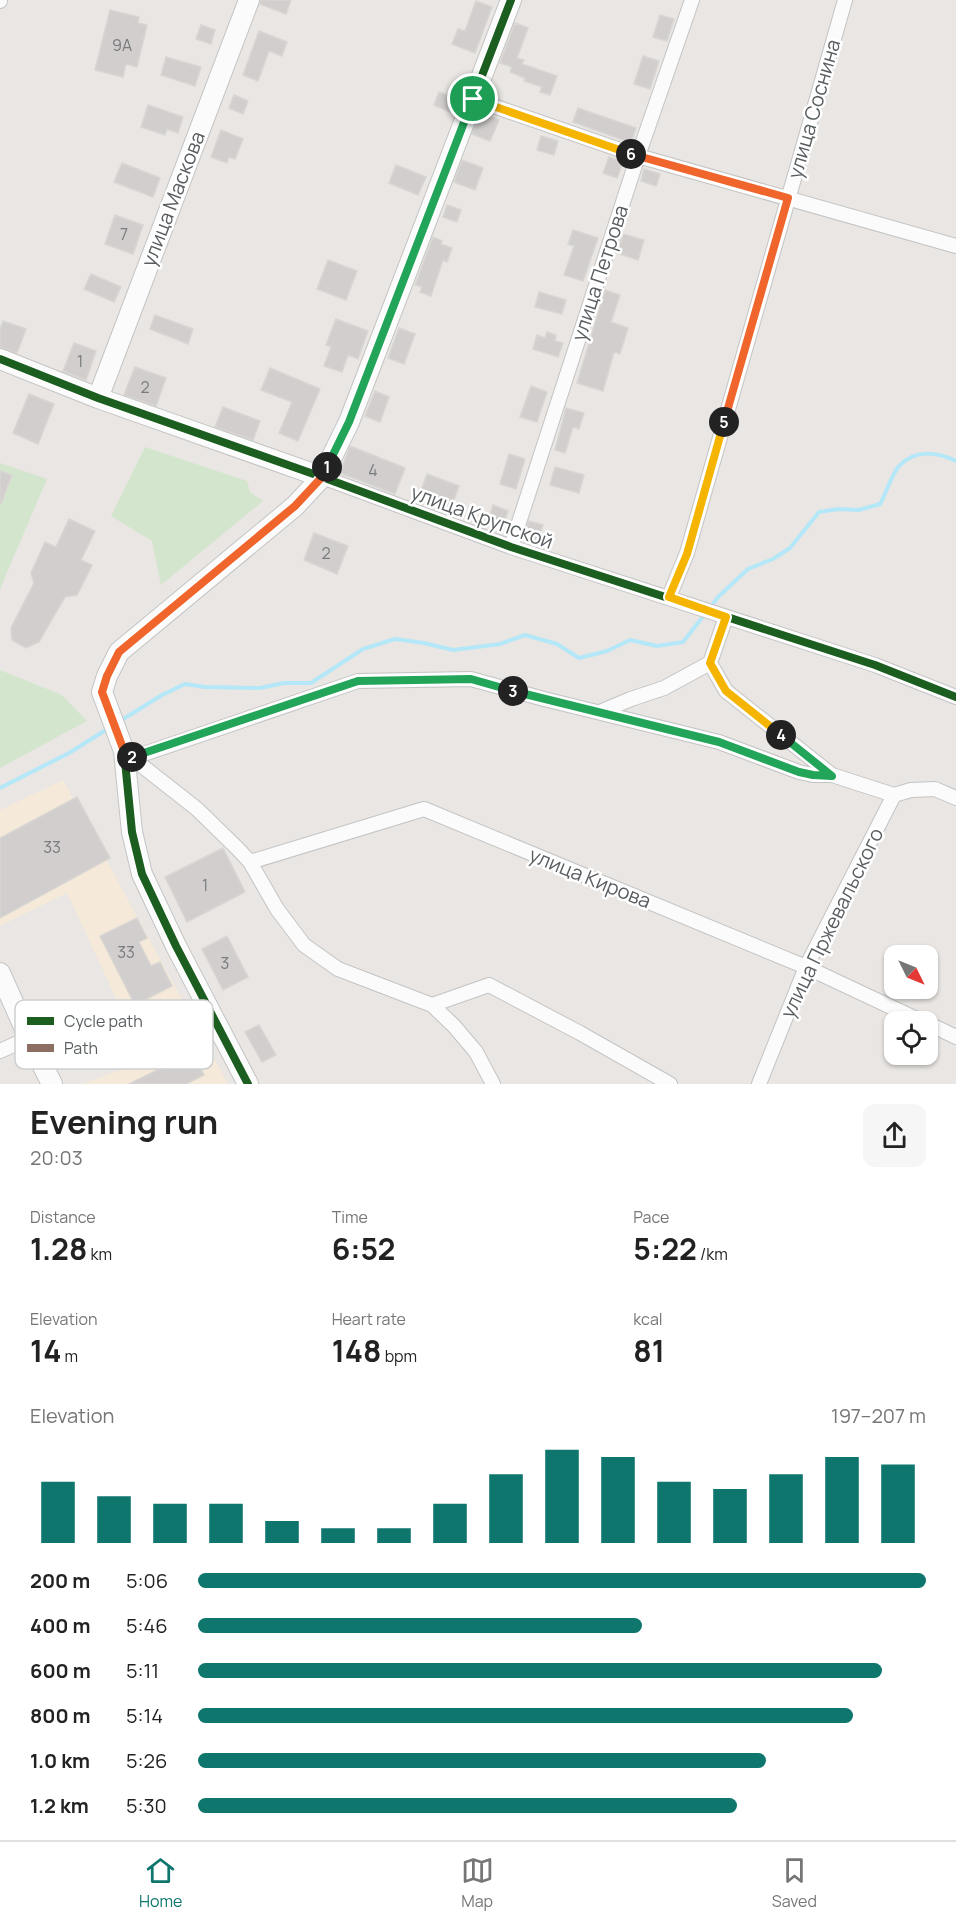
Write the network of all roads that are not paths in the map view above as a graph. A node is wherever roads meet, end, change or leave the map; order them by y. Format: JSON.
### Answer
{"nodes":[{"id":1,"x":249,"y":0,"type":"edge"},
{"id":2,"x":511,"y":0,"type":"edge"},
{"id":3,"x":692,"y":0,"type":"edge"},
{"id":4,"x":845,"y":0,"type":"edge"},
{"id":5,"x":473,"y":99,"type":"junction"},
{"id":6,"x":638,"y":156,"type":"junction"},
{"id":7,"x":788,"y":198,"type":"junction"},
{"id":8,"x":956,"y":246,"type":"edge"},
{"id":9,"x":0,"y":359,"type":"edge"},
{"id":10,"x":98,"y":398,"type":"junction"},
{"id":11,"x":322,"y":477,"type":"junction"},
{"id":12,"x":511,"y":547,"type":"junction"},
{"id":13,"x":669,"y":597,"type":"junction"},
{"id":14,"x":726,"y":617,"type":"junction"},
{"id":15,"x":710,"y":663,"type":"junction"},
{"id":16,"x":955,"y":693,"type":"edge"},
{"id":17,"x":600,"y":712,"type":"junction"},
{"id":18,"x":124,"y":748,"type":"junction"},
{"id":19,"x":832,"y":776,"type":"junction"},
{"id":20,"x":894,"y":795,"type":"junction"},
{"id":21,"x":956,"y":798,"type":"edge"},
{"id":22,"x":250,"y":862,"type":"junction"},
{"id":23,"x":806,"y":967,"type":"junction"},
{"id":24,"x":0,"y":973,"type":"edge"},
{"id":25,"x":204,"y":1000,"type":"edge"},
{"id":26,"x":432,"y":1005,"type":"junction"},
{"id":27,"x":15,"y":1008,"type":"edge"},
{"id":28,"x":901,"y":1011,"type":"edge"},
{"id":29,"x":213,"y":1017,"type":"edge"},
{"id":30,"x":938,"y":1028,"type":"edge"},
{"id":31,"x":956,"y":1037,"type":"edge"},
{"id":32,"x":15,"y":1044,"type":"edge"},
{"id":33,"x":0,"y":1051,"type":"edge"},
{"id":34,"x":44,"y":1069,"type":"edge"},
{"id":35,"x":51,"y":1084,"type":"edge"},
{"id":36,"x":248,"y":1084,"type":"edge"},
{"id":37,"x":493,"y":1084,"type":"edge"},
{"id":38,"x":670,"y":1084,"type":"edge"},
{"id":39,"x":759,"y":1084,"type":"edge"}],
"edges":[{"from":1,"to":10,"type":"street","name":"улица Маскова"},
{"from":2,"to":5,"type":"street"},
{"from":3,"to":6,"type":"street","name":"улица Петрова"},
{"from":4,"to":7,"type":"street","name":"улица Соснина"},
{"from":5,"to":6,"type":"street"},
{"from":5,"to":11,"type":"street"},
{"from":6,"to":7,"type":"street"},
{"from":6,"to":12,"type":"street","name":"улица Петрова"},
{"from":7,"to":8,"type":"street"},
{"from":7,"to":13,"type":"street","name":"улица Соснина"},
{"from":9,"to":10,"type":"street","name":"улица Крупской"},
{"from":10,"to":11,"type":"street","name":"улица Крупской"},
{"from":11,"to":12,"type":"street","name":"улица Крупской"},
{"from":11,"to":18,"type":"street"},
{"from":12,"to":13,"type":"street","name":"улица Крупской"},
{"from":13,"to":14,"type":"street","name":"улица Крупской"},
{"from":14,"to":15,"type":"street"},
{"from":14,"to":16,"type":"street","name":"улица Крупской"},
{"from":15,"to":17,"type":"street"},
{"from":15,"to":19,"type":"street"},
{"from":17,"to":18,"type":"street"},
{"from":17,"to":19,"type":"street"},
{"from":18,"to":22,"type":"street"},
{"from":18,"to":25,"type":"street"},
{"from":19,"to":20,"type":"street"},
{"from":20,"to":21,"type":"street"},
{"from":20,"to":23,"type":"street","name":"улица Пржевальского"},
{"from":22,"to":23,"type":"street","name":"улица Кирова"},
{"from":22,"to":26,"type":"street"},
{"from":23,"to":28,"type":"street","name":"улица Кирова"},
{"from":23,"to":39,"type":"street","name":"улица Пржевальского"},
{"from":24,"to":27,"type":"street"},
{"from":26,"to":37,"type":"street"},
{"from":26,"to":38,"type":"street"},
{"from":29,"to":36,"type":"street"},
{"from":30,"to":31,"type":"street","name":"улица Кирова"},
{"from":32,"to":33,"type":"street"},
{"from":34,"to":35,"type":"street"}]}
